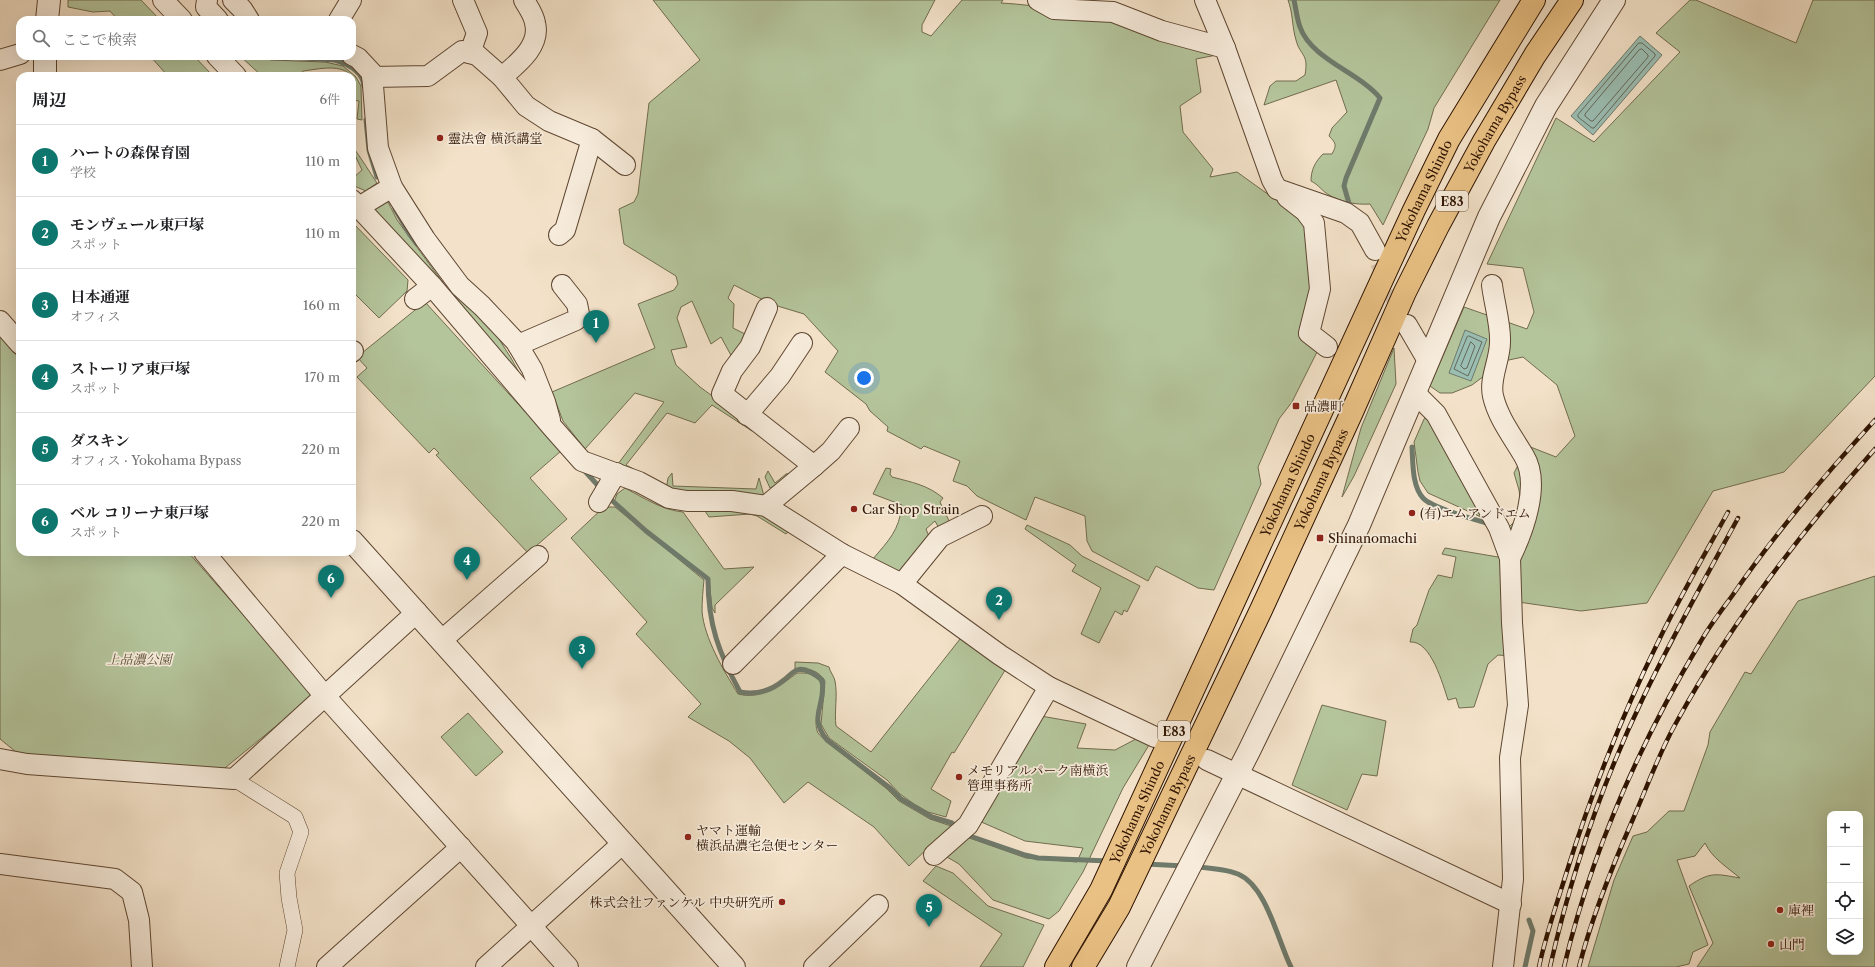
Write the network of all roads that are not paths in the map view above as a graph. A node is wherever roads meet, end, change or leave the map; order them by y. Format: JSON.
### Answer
{"nodes":[{"id":1,"x":49,"y":0,"type":"edge"},
{"id":2,"x":163,"y":0,"type":"edge"},
{"id":3,"x":208,"y":0,"type":"edge"},
{"id":4,"x":233,"y":0,"type":"edge"},
{"id":5,"x":351,"y":0,"type":"edge"},
{"id":6,"x":463,"y":0,"type":"edge"},
{"id":7,"x":524,"y":0,"type":"edge"},
{"id":8,"x":1038,"y":0,"type":"edge"},
{"id":9,"x":1205,"y":0,"type":"edge"},
{"id":10,"x":1534,"y":0,"type":"edge"},
{"id":11,"x":1572,"y":0,"type":"edge"},
{"id":12,"x":1614,"y":0,"type":"edge"},
{"id":13,"x":47,"y":16,"type":"edge"},
{"id":14,"x":178,"y":16,"type":"edge"},
{"id":15,"x":214,"y":16,"type":"edge"},
{"id":16,"x":246,"y":16,"type":"edge"},
{"id":17,"x":341,"y":16,"type":"edge"},
{"id":18,"x":1225,"y":48,"type":"junction"},
{"id":19,"x":470,"y":53,"type":"junction"},
{"id":20,"x":16,"y":55,"type":"edge"},
{"id":21,"x":356,"y":57,"type":"edge"},
{"id":22,"x":0,"y":60,"type":"edge"},
{"id":23,"x":45,"y":60,"type":"edge"},
{"id":24,"x":224,"y":60,"type":"edge"},
{"id":25,"x":45,"y":72,"type":"edge"},
{"id":26,"x":233,"y":72,"type":"edge"},
{"id":27,"x":372,"y":77,"type":"junction"},
{"id":28,"x":502,"y":77,"type":"junction"},
{"id":29,"x":592,"y":139,"type":"junction"},
{"id":30,"x":625,"y":165,"type":"dead end"},
{"id":31,"x":392,"y":188,"type":"junction"},
{"id":32,"x":1277,"y":189,"type":"junction"},
{"id":33,"x":356,"y":204,"type":"edge"},
{"id":34,"x":560,"y":235,"type":"dead end"},
{"id":35,"x":1375,"y":250,"type":"tunnel mouth"},
{"id":36,"x":562,"y":285,"type":"dead end"},
{"id":37,"x":1492,"y":285,"type":"dead end"},
{"id":38,"x":432,"y":286,"type":"junction"},
{"id":39,"x":416,"y":299,"type":"dead end"},
{"id":40,"x":767,"y":308,"type":"dead end"},
{"id":41,"x":0,"y":322,"type":"edge"},
{"id":42,"x":1407,"y":324,"type":"tunnel mouth"},
{"id":43,"x":16,"y":340,"type":"edge"},
{"id":44,"x":518,"y":344,"type":"junction"},
{"id":45,"x":802,"y":344,"type":"dead end"},
{"id":46,"x":1327,"y":347,"type":"dead end"},
{"id":47,"x":1428,"y":362,"type":"junction"},
{"id":48,"x":1415,"y":393,"type":"junction"},
{"id":49,"x":747,"y":415,"type":"junction"},
{"id":50,"x":552,"y":427,"type":"junction"},
{"id":51,"x":849,"y":428,"type":"dead end"},
{"id":52,"x":814,"y":466,"type":"junction"},
{"id":53,"x":616,"y":473,"type":"junction"},
{"id":54,"x":599,"y":502,"type":"dead end"},
{"id":55,"x":766,"y":506,"type":"junction"},
{"id":56,"x":982,"y":516,"type":"dead end"},
{"id":57,"x":356,"y":545,"type":"edge"},
{"id":58,"x":842,"y":554,"type":"junction"},
{"id":59,"x":207,"y":556,"type":"edge"},
{"id":60,"x":538,"y":556,"type":"dead end"},
{"id":61,"x":1510,"y":558,"type":"junction"},
{"id":62,"x":902,"y":584,"type":"junction"},
{"id":63,"x":417,"y":612,"type":"junction"},
{"id":64,"x":442,"y":640,"type":"junction"},
{"id":65,"x":733,"y":664,"type":"dead end"},
{"id":66,"x":1049,"y":687,"type":"junction"},
{"id":67,"x":324,"y":695,"type":"junction"},
{"id":68,"x":1155,"y":737,"type":"dead end"},
{"id":69,"x":0,"y":759,"type":"edge"},
{"id":70,"x":1207,"y":760,"type":"dead end"},
{"id":71,"x":1238,"y":774,"type":"junction"},
{"id":72,"x":234,"y":779,"type":"junction"},
{"id":73,"x":623,"y":843,"type":"junction"},
{"id":74,"x":461,"y":847,"type":"junction"},
{"id":75,"x":934,"y":855,"type":"dead end"},
{"id":76,"x":0,"y":864,"type":"edge"},
{"id":77,"x":1511,"y":904,"type":"junction"},
{"id":78,"x":878,"y":905,"type":"dead end"},
{"id":79,"x":532,"y":926,"type":"junction"},
{"id":80,"x":142,"y":967,"type":"edge"},
{"id":81,"x":287,"y":967,"type":"edge"},
{"id":82,"x":327,"y":967,"type":"edge"},
{"id":83,"x":486,"y":967,"type":"edge"},
{"id":84,"x":568,"y":967,"type":"edge"},
{"id":85,"x":734,"y":967,"type":"edge"},
{"id":86,"x":814,"y":967,"type":"edge"},
{"id":87,"x":1056,"y":967,"type":"edge"},
{"id":88,"x":1084,"y":967,"type":"edge"},
{"id":89,"x":1138,"y":967,"type":"edge"},
{"id":90,"x":1504,"y":967,"type":"edge"}],
"edges":[{"from":1,"to":13,"type":"street"},
{"from":2,"to":14,"type":"street"},
{"from":3,"to":15,"type":"street"},
{"from":4,"to":16,"type":"street"},
{"from":5,"to":17,"type":"street"},
{"from":6,"to":19,"type":"street"},
{"from":7,"to":28,"type":"street"},
{"from":8,"to":18,"type":"street"},
{"from":9,"to":18,"type":"street"},
{"from":10,"to":87,"type":"highway","name":"Yokohama Shindo","number":"E83"},
{"from":11,"to":88,"type":"highway","name":"Yokohama Bypass","number":"E83"},
{"from":12,"to":47,"type":"street"},
{"from":18,"to":32,"type":"street"},
{"from":19,"to":27,"type":"street"},
{"from":19,"to":28,"type":"street"},
{"from":20,"to":22,"type":"street"},
{"from":21,"to":27,"type":"street"},
{"from":23,"to":25,"type":"street"},
{"from":24,"to":26,"type":"street"},
{"from":27,"to":31,"type":"street"},
{"from":28,"to":29,"type":"street"},
{"from":29,"to":30,"type":"street"},
{"from":29,"to":34,"type":"street"},
{"from":31,"to":33,"type":"street"},
{"from":31,"to":44,"type":"street"},
{"from":32,"to":35,"type":"street"},
{"from":32,"to":46,"type":"street"},
{"from":33,"to":38,"type":"street"},
{"from":36,"to":44,"type":"street"},
{"from":37,"to":61,"type":"street"},
{"from":38,"to":39,"type":"street"},
{"from":38,"to":50,"type":"street"},
{"from":40,"to":49,"type":"street"},
{"from":41,"to":43,"type":"street"},
{"from":42,"to":47,"type":"street"},
{"from":44,"to":50,"type":"street"},
{"from":45,"to":49,"type":"street"},
{"from":47,"to":48,"type":"street"},
{"from":48,"to":61,"type":"street"},
{"from":48,"to":71,"type":"street"},
{"from":49,"to":52,"type":"street"},
{"from":50,"to":53,"type":"street"},
{"from":51,"to":52,"type":"street"},
{"from":52,"to":55,"type":"street"},
{"from":53,"to":54,"type":"street"},
{"from":53,"to":55,"type":"street"},
{"from":55,"to":58,"type":"street"},
{"from":56,"to":62,"type":"street"},
{"from":57,"to":63,"type":"street"},
{"from":58,"to":62,"type":"street"},
{"from":58,"to":65,"type":"street"},
{"from":59,"to":67,"type":"street"},
{"from":60,"to":64,"type":"street"},
{"from":61,"to":77,"type":"street"},
{"from":62,"to":66,"type":"street"},
{"from":63,"to":64,"type":"street"},
{"from":63,"to":67,"type":"street"},
{"from":64,"to":73,"type":"street"},
{"from":66,"to":68,"type":"street"},
{"from":66,"to":75,"type":"street"},
{"from":67,"to":72,"type":"street"},
{"from":67,"to":74,"type":"street"},
{"from":69,"to":72,"type":"street"},
{"from":70,"to":71,"type":"street"},
{"from":71,"to":77,"type":"street"},
{"from":71,"to":89,"type":"street"},
{"from":72,"to":81,"type":"street"},
{"from":73,"to":79,"type":"street"},
{"from":73,"to":85,"type":"street"},
{"from":74,"to":79,"type":"street"},
{"from":74,"to":82,"type":"street"},
{"from":76,"to":80,"type":"street"},
{"from":77,"to":90,"type":"street"},
{"from":78,"to":86,"type":"street"},
{"from":79,"to":83,"type":"street"},
{"from":79,"to":84,"type":"street"}]}
